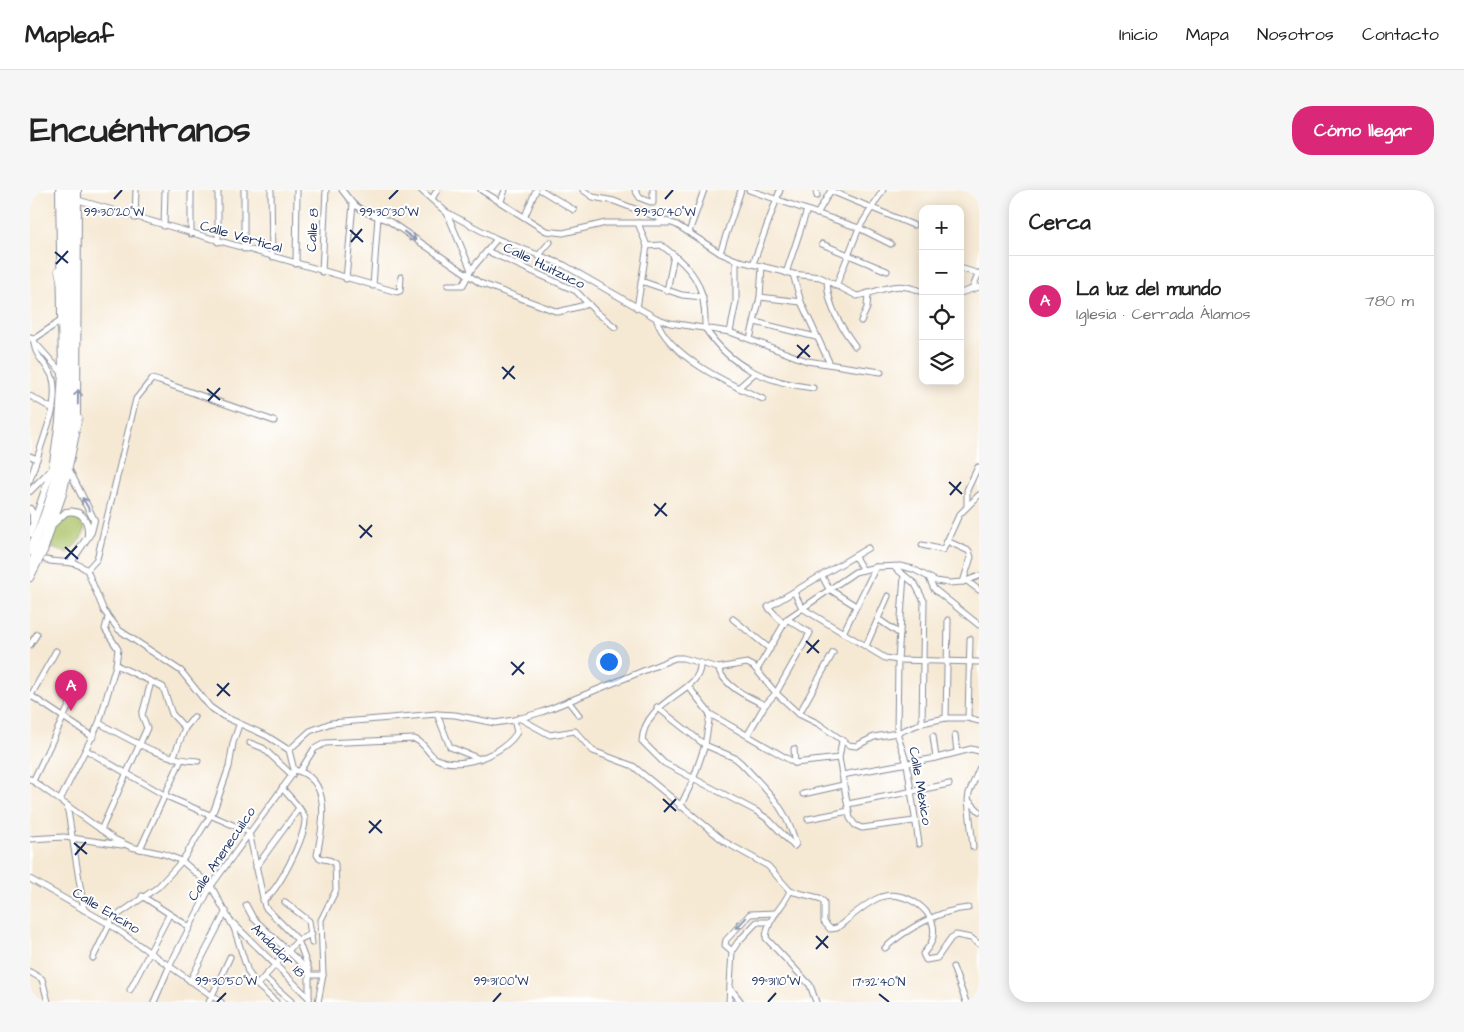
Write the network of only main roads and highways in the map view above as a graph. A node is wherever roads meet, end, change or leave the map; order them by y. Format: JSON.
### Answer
{"nodes":[{"id":1,"x":59,"y":190,"type":"edge"},
{"id":2,"x":65,"y":190,"type":"edge"},
{"id":3,"x":72,"y":190,"type":"edge"},
{"id":4,"x":78,"y":190,"type":"edge"},
{"id":5,"x":59,"y":271,"type":"junction"},
{"id":6,"x":67,"y":306,"type":"junction"},
{"id":7,"x":78,"y":418,"type":"joint"},
{"id":8,"x":67,"y":468,"type":"junction"},
{"id":9,"x":52,"y":469,"type":"junction"},
{"id":10,"x":30,"y":491,"type":"edge"},
{"id":11,"x":30,"y":509,"type":"edge"},
{"id":12,"x":53,"y":524,"type":"junction"},
{"id":13,"x":33,"y":525,"type":"junction"},
{"id":14,"x":30,"y":534,"type":"edge"},
{"id":15,"x":88,"y":539,"type":"junction"},
{"id":16,"x":30,"y":551,"type":"edge"},
{"id":17,"x":71,"y":562,"type":"road end"},
{"id":18,"x":30,"y":566,"type":"edge"},
{"id":19,"x":30,"y":578,"type":"edge"}],
"edges":[{"from":1,"to":5,"type":"main road"},
{"from":2,"to":6,"type":"highway"},
{"from":3,"to":8,"type":"highway"},
{"from":7,"to":4,"type":"main road","one_way":true},
{"from":5,"to":6,"type":"highway"},
{"from":5,"to":9,"type":"main road"},
{"from":6,"to":16,"type":"highway"},
{"from":7,"to":8,"type":"highway"},
{"from":8,"to":12,"type":"main road"},
{"from":15,"to":8,"type":"main road","one_way":true},
{"from":8,"to":18,"type":"highway"},
{"from":9,"to":10,"type":"main road"},
{"from":9,"to":13,"type":"main road"},
{"from":11,"to":13,"type":"main road"},
{"from":12,"to":15,"type":"main road"},
{"from":12,"to":19,"type":"main road"},
{"from":13,"to":14,"type":"main road"},
{"from":15,"to":17,"type":"main road"}]}
